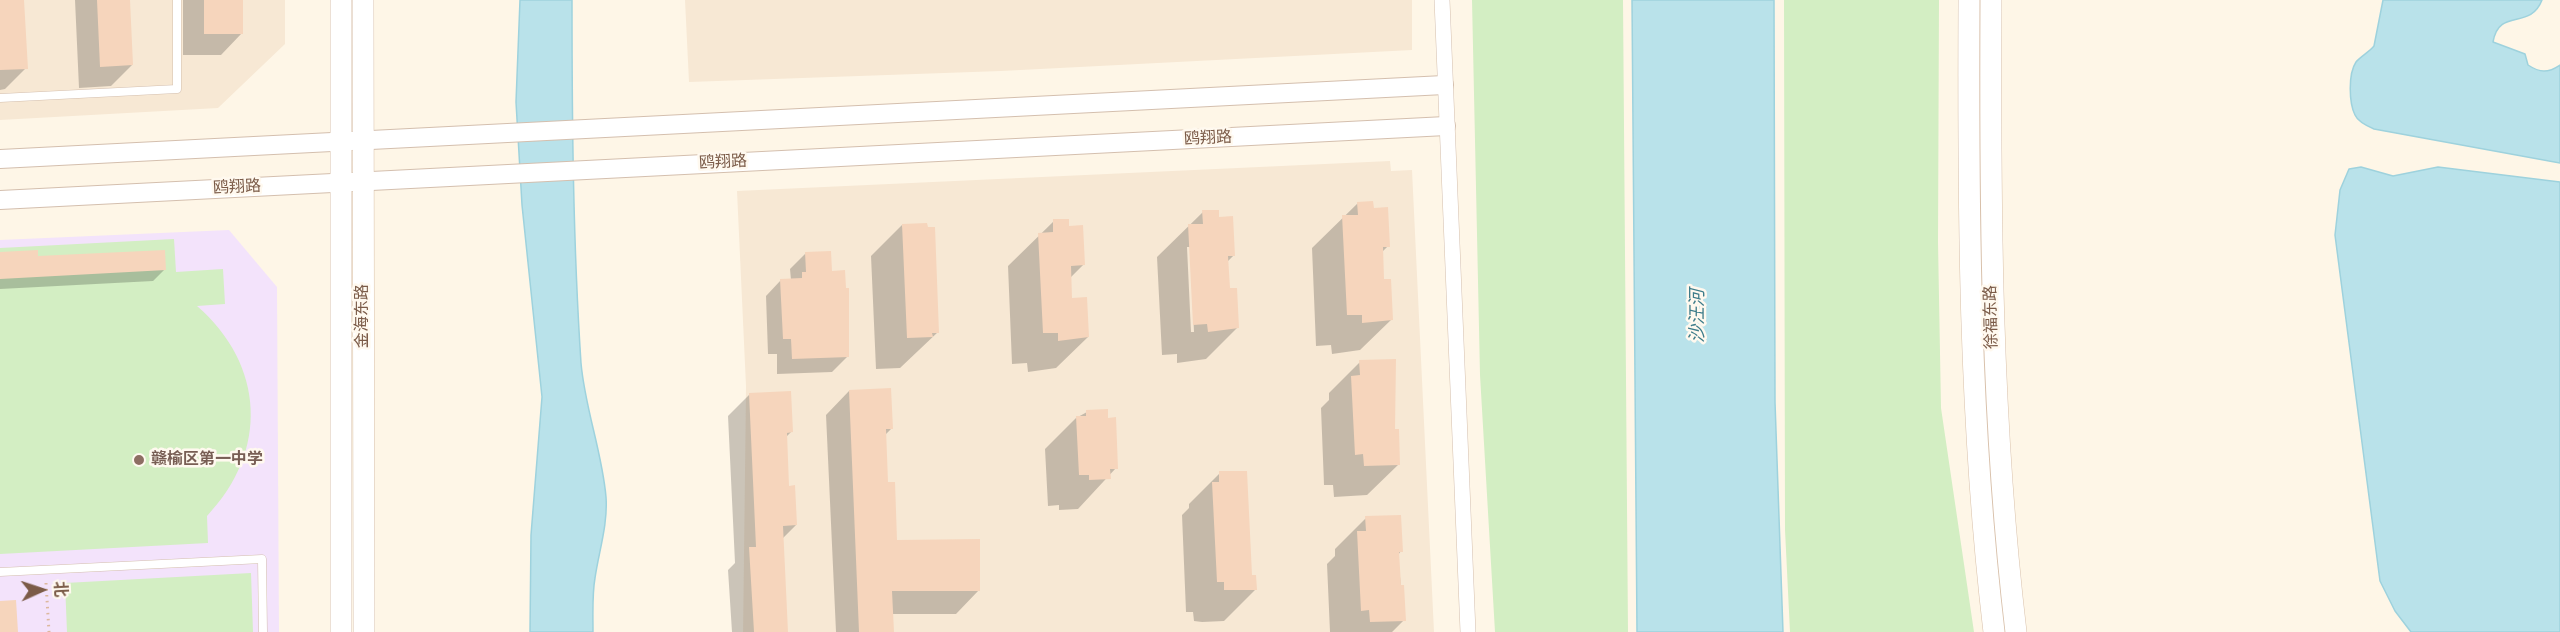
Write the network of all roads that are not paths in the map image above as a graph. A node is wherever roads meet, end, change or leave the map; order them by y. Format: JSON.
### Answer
{"nodes":[{"id":1,"x":177,"y":0,"type":"edge"},
{"id":2,"x":341,"y":0,"type":"edge"},
{"id":3,"x":363,"y":0,"type":"edge"},
{"id":4,"x":1442,"y":0,"type":"edge"},
{"id":5,"x":1969,"y":0,"type":"edge"},
{"id":6,"x":1991,"y":0,"type":"edge"},
{"id":7,"x":1444,"y":85,"type":"junction"},
{"id":8,"x":0,"y":98,"type":"edge"},
{"id":9,"x":1446,"y":126,"type":"junction"},
{"id":10,"x":363,"y":140,"type":"junction"},
{"id":11,"x":341,"y":141,"type":"junction"},
{"id":12,"x":0,"y":159,"type":"edge"},
{"id":13,"x":363,"y":182,"type":"junction"},
{"id":14,"x":341,"y":183,"type":"junction"},
{"id":15,"x":0,"y":200,"type":"edge"},
{"id":16,"x":0,"y":572,"type":"edge"},
{"id":17,"x":263,"y":632,"type":"edge"},
{"id":18,"x":341,"y":632,"type":"edge"},
{"id":19,"x":364,"y":632,"type":"edge"},
{"id":20,"x":1468,"y":632,"type":"edge"},
{"id":21,"x":1994,"y":632,"type":"edge"},
{"id":22,"x":2016,"y":632,"type":"edge"}],
"edges":[{"from":1,"to":8,"type":"lane"},
{"from":2,"to":11,"type":"main road","name":"金海东路"},
{"from":3,"to":10,"type":"main road","name":"金海东路"},
{"from":4,"to":7,"type":"street"},
{"from":5,"to":21,"type":"main road","name":"徐福东路"},
{"from":6,"to":22,"type":"main road","name":"徐福东路"},
{"from":7,"to":9,"type":"street"},
{"from":7,"to":10,"type":"street"},
{"from":9,"to":13,"type":"street","name":"鸥翔路"},
{"from":9,"to":20,"type":"street"},
{"from":10,"to":11,"type":"street"},
{"from":10,"to":13,"type":"main road","name":"金海东路"},
{"from":11,"to":12,"type":"street"},
{"from":11,"to":14,"type":"main road","name":"金海东路"},
{"from":13,"to":14,"type":"street","name":"鸥翔路"},
{"from":13,"to":19,"type":"main road","name":"金海东路"},
{"from":14,"to":15,"type":"street","name":"鸥翔路"},
{"from":14,"to":18,"type":"main road","name":"金海东路"},
{"from":16,"to":17,"type":"lane"}]}
